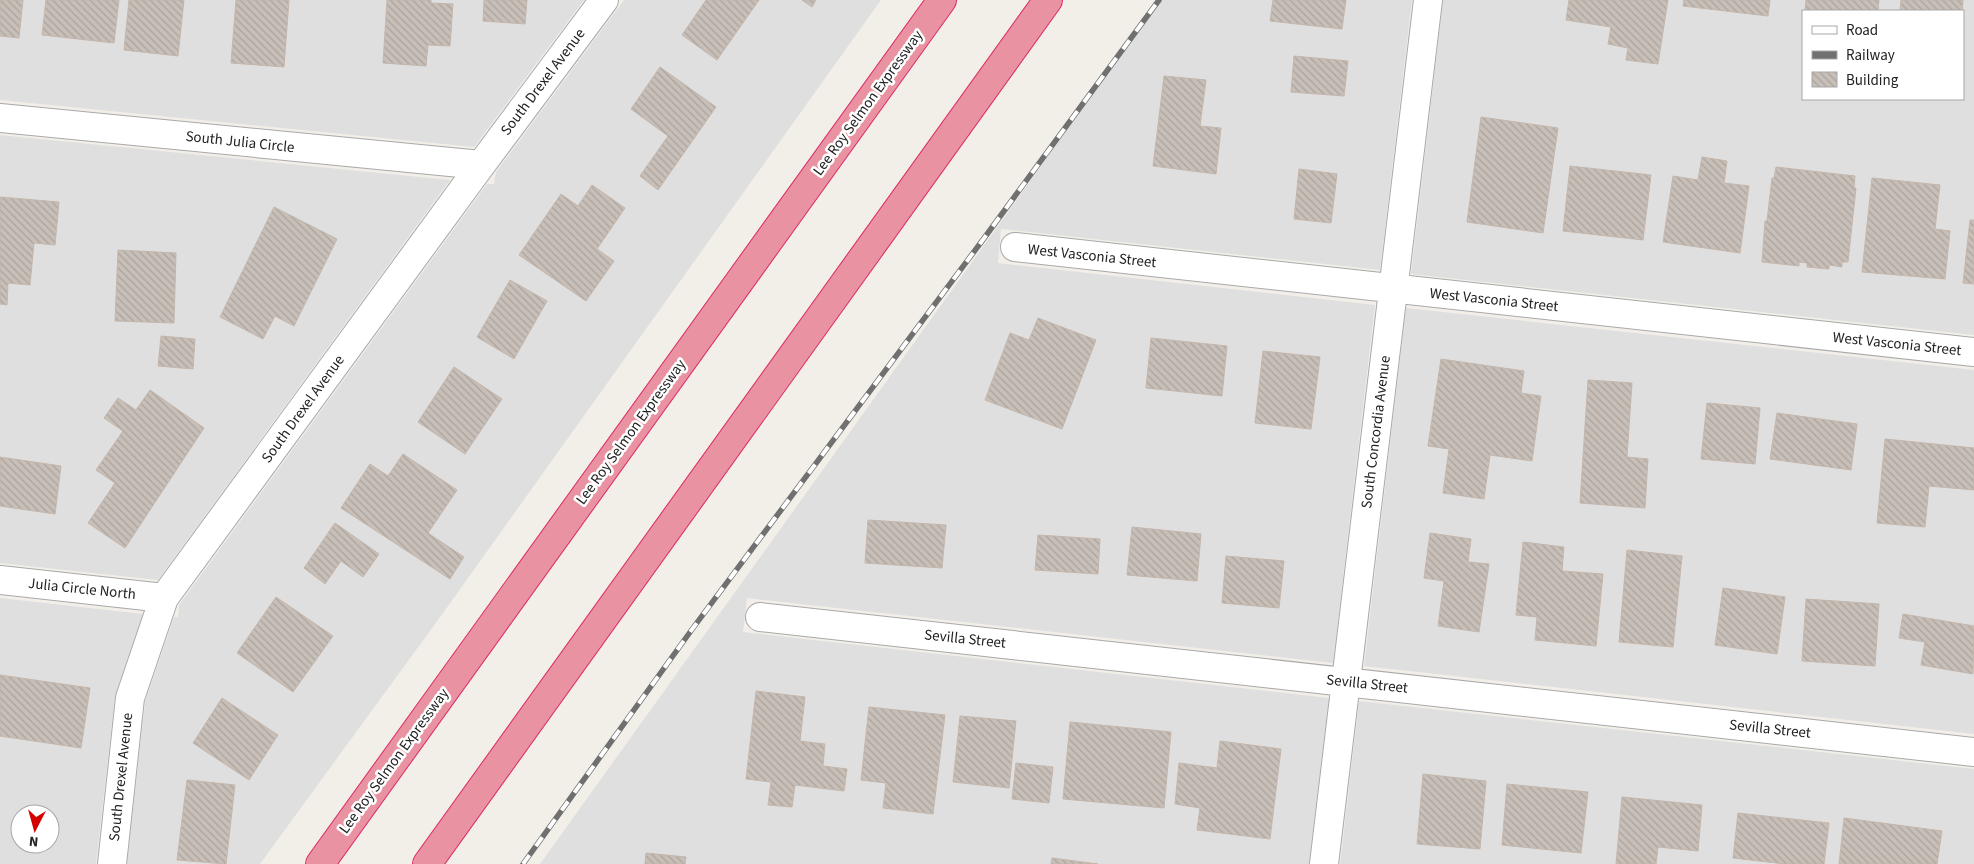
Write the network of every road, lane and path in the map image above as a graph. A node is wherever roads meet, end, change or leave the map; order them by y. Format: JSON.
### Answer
{"nodes":[{"id":1,"x":604,"y":0,"type":"edge"},
{"id":2,"x":942,"y":0,"type":"edge"},
{"id":3,"x":1048,"y":0,"type":"edge"},
{"id":4,"x":1428,"y":0,"type":"edge"},
{"id":5,"x":0,"y":118,"type":"edge"},
{"id":6,"x":481,"y":166,"type":"junction"},
{"id":7,"x":1015,"y":247,"type":"dead end"},
{"id":8,"x":1393,"y":289,"type":"junction"},
{"id":9,"x":1974,"y":352,"type":"edge"},
{"id":10,"x":0,"y":580,"type":"edge"},
{"id":11,"x":164,"y":598,"type":"junction"},
{"id":12,"x":760,"y":617,"type":"dead end"},
{"id":13,"x":1346,"y":682,"type":"junction"},
{"id":14,"x":1974,"y":752,"type":"edge"},
{"id":15,"x":112,"y":864,"type":"edge"},
{"id":16,"x":320,"y":864,"type":"edge"},
{"id":17,"x":427,"y":864,"type":"edge"},
{"id":18,"x":1324,"y":864,"type":"edge"}],
"edges":[{"from":1,"to":6,"type":"street","name":"South Drexel Avenue"},
{"from":2,"to":16,"type":"highway","name":"Lee Roy Selmon Expressway"},
{"from":3,"to":17,"type":"highway"},
{"from":4,"to":8,"type":"street","name":"South Concordia Avenue"},
{"from":5,"to":6,"type":"street","name":"South Julia Circle"},
{"from":6,"to":11,"type":"street","name":"South Drexel Avenue"},
{"from":7,"to":8,"type":"street","name":"West Vasconia Street"},
{"from":8,"to":9,"type":"street","name":"West Vasconia Street"},
{"from":8,"to":13,"type":"street","name":"South Concordia Avenue"},
{"from":10,"to":11,"type":"street","name":"Julia Circle North"},
{"from":11,"to":15,"type":"street","name":"South Drexel Avenue"},
{"from":12,"to":13,"type":"street","name":"Sevilla Street"},
{"from":13,"to":14,"type":"street","name":"Sevilla Street"},
{"from":13,"to":18,"type":"street","name":"South Concordia Avenue"}]}
